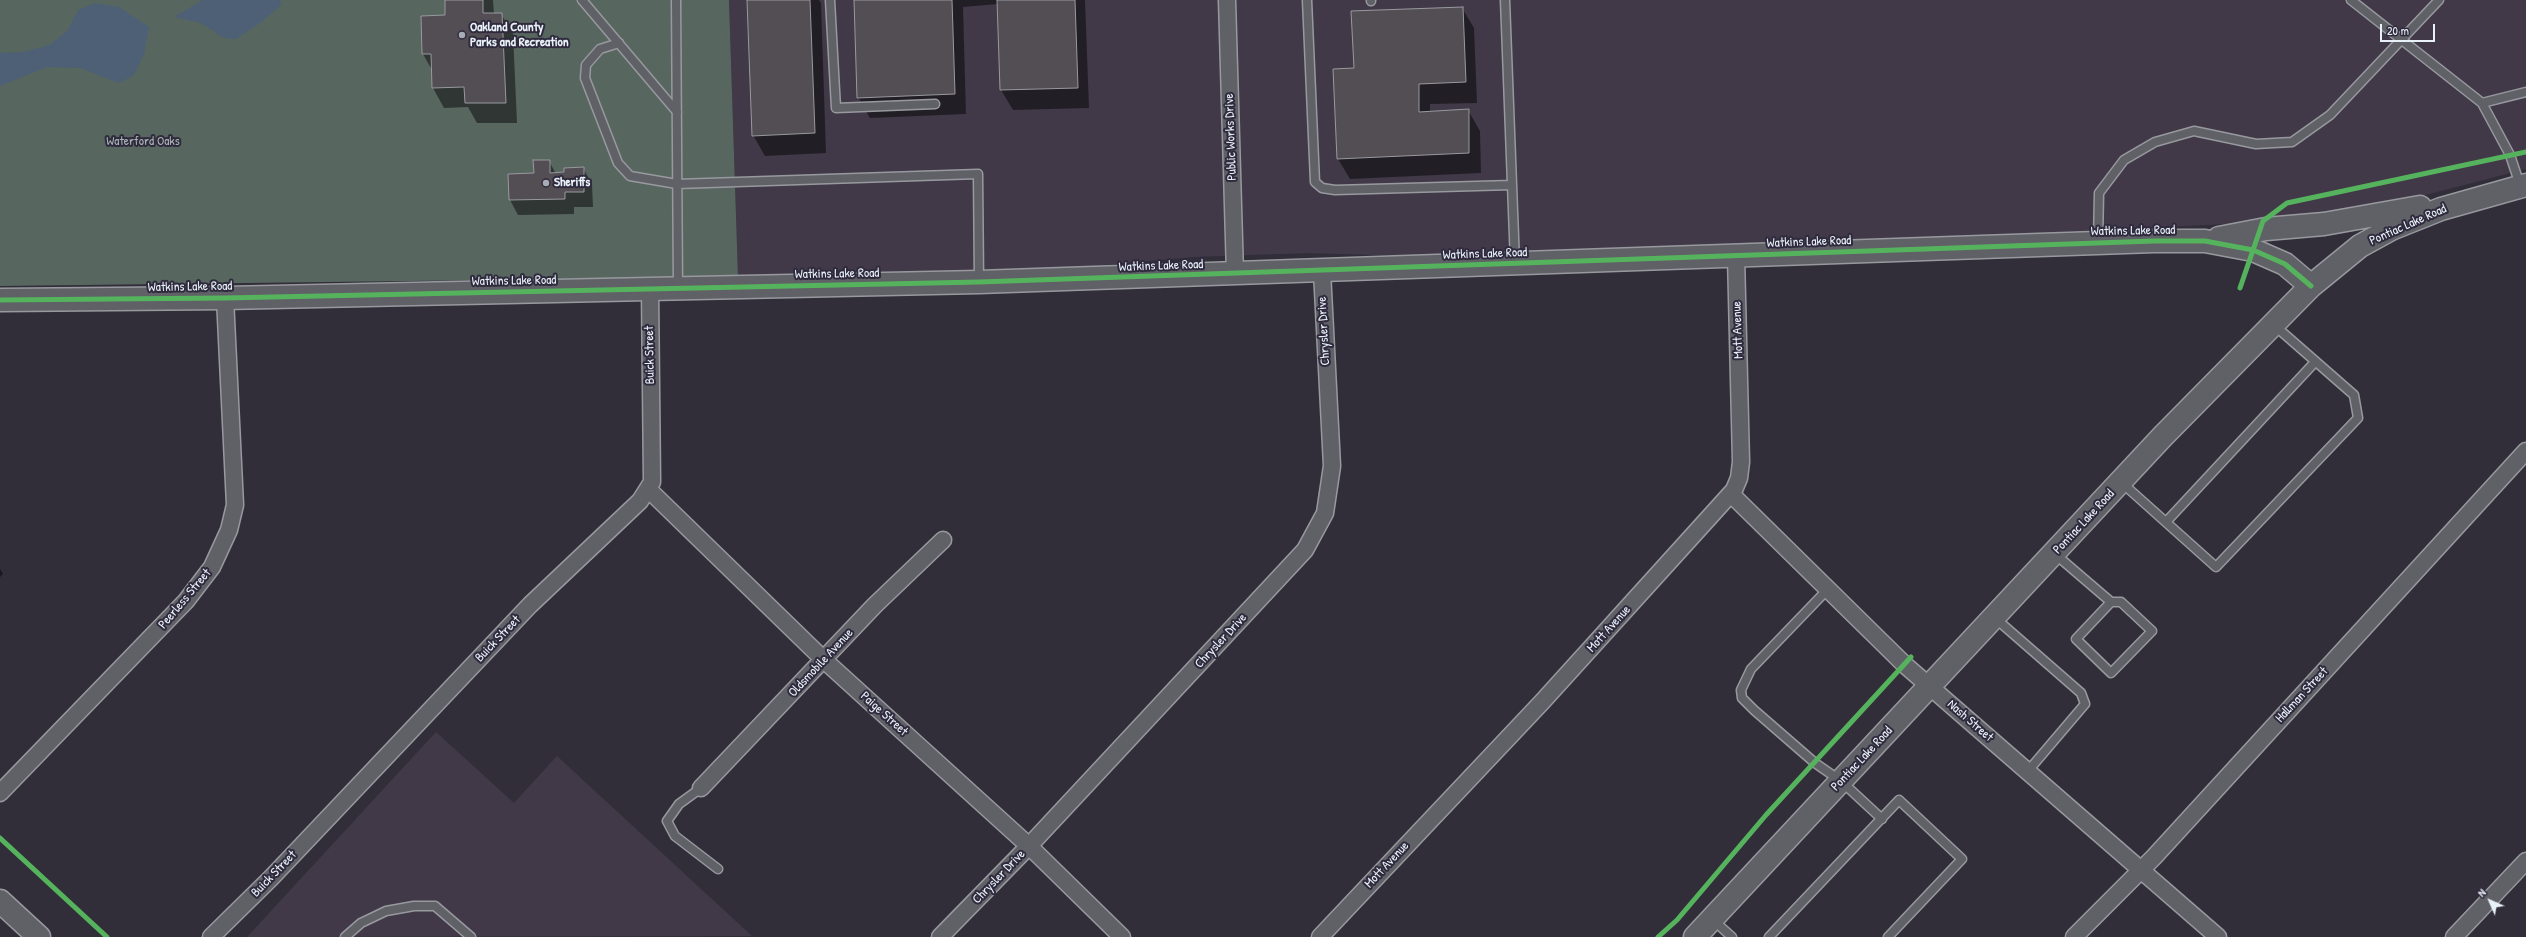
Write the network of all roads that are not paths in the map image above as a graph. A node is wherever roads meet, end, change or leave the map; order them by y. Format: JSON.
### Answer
{"nodes":[{"id":1,"x":582,"y":0,"type":"edge"},
{"id":2,"x":676,"y":0,"type":"edge"},
{"id":3,"x":830,"y":0,"type":"edge"},
{"id":4,"x":1227,"y":0,"type":"edge"},
{"id":5,"x":1307,"y":0,"type":"edge"},
{"id":6,"x":1505,"y":0,"type":"edge"},
{"id":7,"x":2351,"y":0,"type":"edge"},
{"id":8,"x":2439,"y":0,"type":"edge"},
{"id":9,"x":2401,"y":40,"type":"junction"},
{"id":10,"x":619,"y":43,"type":"junction"},
{"id":11,"x":2526,"y":92,"type":"edge"},
{"id":12,"x":2482,"y":103,"type":"junction"},
{"id":13,"x":935,"y":104,"type":"dead end"},
{"id":14,"x":677,"y":112,"type":"junction"},
{"id":15,"x":677,"y":184,"type":"junction"},
{"id":16,"x":1512,"y":184,"type":"junction"},
{"id":17,"x":2524,"y":189,"type":"edge"},
{"id":18,"x":2478,"y":198,"type":"junction"},
{"id":19,"x":2205,"y":241,"type":"junction"},
{"id":20,"x":2098,"y":242,"type":"junction"},
{"id":21,"x":1736,"y":256,"type":"junction"},
{"id":22,"x":1515,"y":264,"type":"junction"},
{"id":23,"x":1322,"y":271,"type":"junction"},
{"id":24,"x":1235,"y":274,"type":"junction"},
{"id":25,"x":979,"y":282,"type":"junction"},
{"id":26,"x":2311,"y":286,"type":"junction"},
{"id":27,"x":678,"y":289,"type":"junction"},
{"id":28,"x":650,"y":290,"type":"junction"},
{"id":29,"x":225,"y":298,"type":"junction"},
{"id":30,"x":0,"y":300,"type":"edge"},
{"id":31,"x":2272,"y":323,"type":"junction"},
{"id":32,"x":2316,"y":362,"type":"junction"},
{"id":33,"x":2526,"y":451,"type":"edge"},
{"id":34,"x":2121,"y":482,"type":"junction"},
{"id":35,"x":648,"y":489,"type":"junction"},
{"id":36,"x":1732,"y":494,"type":"junction"},
{"id":37,"x":2166,"y":522,"type":"junction"},
{"id":38,"x":943,"y":540,"type":"dead end"},
{"id":39,"x":2054,"y":554,"type":"junction"},
{"id":40,"x":1828,"y":589,"type":"junction"},
{"id":41,"x":2111,"y":602,"type":"junction"},
{"id":42,"x":1994,"y":618,"type":"junction"},
{"id":43,"x":824,"y":660,"type":"junction"},
{"id":44,"x":1930,"y":686,"type":"junction"},
{"id":45,"x":2028,"y":771,"type":"junction"},
{"id":46,"x":1841,"y":781,"type":"junction"},
{"id":47,"x":701,"y":788,"type":"joint"},
{"id":48,"x":0,"y":793,"type":"edge"},
{"id":49,"x":1882,"y":819,"type":"junction"},
{"id":50,"x":1029,"y":846,"type":"junction"},
{"id":51,"x":2526,"y":861,"type":"edge"},
{"id":52,"x":718,"y":869,"type":"dead end"},
{"id":53,"x":2140,"y":869,"type":"junction"},
{"id":54,"x":0,"y":901,"type":"edge"},
{"id":55,"x":1712,"y":918,"type":"junction"},
{"id":56,"x":39,"y":937,"type":"edge"},
{"id":57,"x":211,"y":937,"type":"edge"},
{"id":58,"x":345,"y":937,"type":"edge"},
{"id":59,"x":471,"y":937,"type":"edge"},
{"id":60,"x":940,"y":937,"type":"edge"},
{"id":61,"x":1122,"y":937,"type":"edge"},
{"id":62,"x":1320,"y":937,"type":"edge"},
{"id":63,"x":1695,"y":937,"type":"edge"},
{"id":64,"x":1732,"y":937,"type":"edge"},
{"id":65,"x":1769,"y":937,"type":"edge"},
{"id":66,"x":1888,"y":937,"type":"edge"},
{"id":67,"x":2074,"y":937,"type":"edge"},
{"id":68,"x":2218,"y":937,"type":"edge"},
{"id":69,"x":2454,"y":937,"type":"edge"}],
"edges":[{"from":1,"to":10,"type":"lane"},
{"from":2,"to":14,"type":"lane"},
{"from":3,"to":13,"type":"lane"},
{"from":4,"to":24,"type":"street","name":"Public Works Drive"},
{"from":5,"to":16,"type":"lane"},
{"from":6,"to":16,"type":"lane"},
{"from":7,"to":9,"type":"lane"},
{"from":8,"to":9,"type":"lane"},
{"from":9,"to":12,"type":"lane"},
{"from":9,"to":20,"type":"lane"},
{"from":10,"to":14,"type":"lane"},
{"from":10,"to":15,"type":"lane"},
{"from":11,"to":12,"type":"lane"},
{"from":12,"to":17,"type":"lane"},
{"from":14,"to":15,"type":"lane"},
{"from":15,"to":25,"type":"lane"},
{"from":15,"to":27,"type":"lane"},
{"from":16,"to":22,"type":"lane"},
{"from":17,"to":18,"type":"street","name":"Pontiac Lake Road"},
{"from":18,"to":19,"type":"street","name":"Watkins Lake Road"},
{"from":18,"to":26,"type":"street","name":"Pontiac Lake Road"},
{"from":19,"to":20,"type":"street","name":"Watkins Lake Road"},
{"from":19,"to":26,"type":"street","name":"Watkins Lake Road"},
{"from":20,"to":21,"type":"street","name":"Watkins Lake Road"},
{"from":21,"to":22,"type":"street","name":"Watkins Lake Road"},
{"from":21,"to":36,"type":"street","name":"Mott Avenue"},
{"from":22,"to":23,"type":"street","name":"Watkins Lake Road"},
{"from":23,"to":24,"type":"street","name":"Watkins Lake Road"},
{"from":23,"to":50,"type":"street","name":"Chrysler Drive"},
{"from":24,"to":25,"type":"street","name":"Watkins Lake Road"},
{"from":25,"to":27,"type":"street","name":"Watkins Lake Road"},
{"from":26,"to":31,"type":"street","name":"Pontiac Lake Road"},
{"from":27,"to":28,"type":"street","name":"Watkins Lake Road"},
{"from":28,"to":29,"type":"street","name":"Watkins Lake Road"},
{"from":28,"to":35,"type":"street","name":"Buick Street"},
{"from":29,"to":30,"type":"street","name":"Watkins Lake Road"},
{"from":29,"to":48,"type":"street","name":"Peerless Street"},
{"from":31,"to":32,"type":"lane"},
{"from":31,"to":34,"type":"street","name":"Pontiac Lake Road"},
{"from":32,"to":37,"type":"lane"},
{"from":32,"to":37,"type":"lane"},
{"from":33,"to":53,"type":"street","name":"Hallman Street"},
{"from":34,"to":37,"type":"lane"},
{"from":34,"to":39,"type":"street","name":"Pontiac Lake Road"},
{"from":35,"to":43,"type":"street","name":"Paige Street"},
{"from":35,"to":57,"type":"street","name":"Buick Street"},
{"from":36,"to":40,"type":"street","name":"Nash Street"},
{"from":36,"to":62,"type":"street","name":"Mott Avenue"},
{"from":38,"to":43,"type":"street","name":"Oldsmobile Avenue"},
{"from":39,"to":41,"type":"lane"},
{"from":39,"to":42,"type":"street","name":"Pontiac Lake Road"},
{"from":40,"to":44,"type":"street","name":"Nash Street"},
{"from":40,"to":46,"type":"lane"},
{"from":41,"to":41,"type":"lane"},
{"from":42,"to":44,"type":"street","name":"Pontiac Lake Road"},
{"from":42,"to":45,"type":"lane"},
{"from":43,"to":47,"type":"street","name":"Oldsmobile Avenue"},
{"from":43,"to":50,"type":"street","name":"Paige Street"},
{"from":44,"to":45,"type":"street","name":"Nash Street"},
{"from":44,"to":46,"type":"street","name":"Pontiac Lake Road"},
{"from":45,"to":53,"type":"street","name":"Nash Street"},
{"from":46,"to":49,"type":"lane"},
{"from":46,"to":55,"type":"street","name":"Pontiac Lake Road"},
{"from":47,"to":52,"type":"lane"},
{"from":49,"to":65,"type":"lane"},
{"from":49,"to":66,"type":"lane"},
{"from":50,"to":60,"type":"street","name":"Chrysler Drive"},
{"from":50,"to":61,"type":"street","name":"Paige Street"},
{"from":51,"to":69,"type":"street"},
{"from":53,"to":67,"type":"street","name":"Hallman Street"},
{"from":53,"to":68,"type":"street","name":"Nash Street"},
{"from":54,"to":56,"type":"street"},
{"from":55,"to":63,"type":"street","name":"Pontiac Lake Road"},
{"from":55,"to":64,"type":"lane"},
{"from":58,"to":59,"type":"lane"}]}
